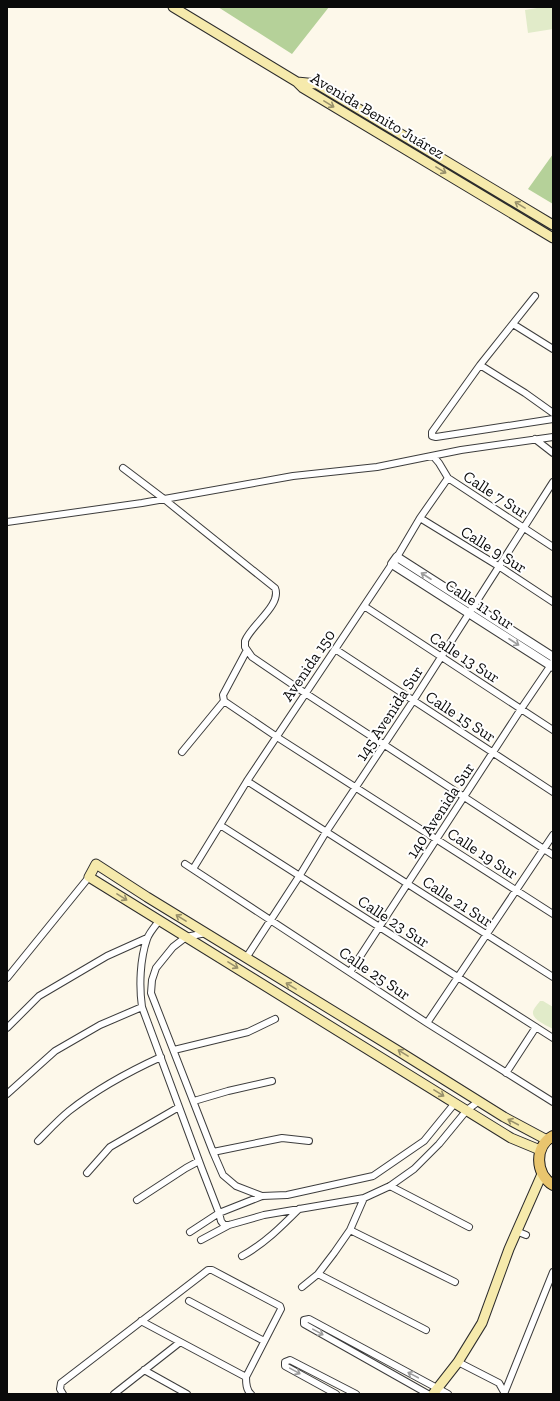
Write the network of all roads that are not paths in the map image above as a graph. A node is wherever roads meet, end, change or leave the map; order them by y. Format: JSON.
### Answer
{"nodes":[{"id":1,"x":173,"y":7,"type":"edge"},
{"id":2,"x":297,"y":82,"type":"junction"},
{"id":3,"x":553,"y":225,"type":"edge"},
{"id":4,"x":553,"y":238,"type":"edge"},
{"id":5,"x":535,"y":296,"type":"dead end"},
{"id":6,"x":513,"y":324,"type":"junction"},
{"id":7,"x":553,"y":349,"type":"edge"},
{"id":8,"x":480,"y":365,"type":"junction"},
{"id":9,"x":553,"y":413,"type":"edge"},
{"id":10,"x":553,"y":419,"type":"edge"},
{"id":11,"x":553,"y":437,"type":"edge"},
{"id":12,"x":535,"y":439,"type":"junction"},
{"id":13,"x":553,"y":453,"type":"edge"},
{"id":14,"x":433,"y":456,"type":"junction"},
{"id":15,"x":123,"y":468,"type":"dead end"},
{"id":16,"x":448,"y":478,"type":"junction"},
{"id":17,"x":553,"y":482,"type":"edge"},
{"id":18,"x":164,"y":499,"type":"junction"},
{"id":19,"x":420,"y":518,"type":"junction"},
{"id":20,"x":7,"y":522,"type":"edge"},
{"id":21,"x":524,"y":527,"type":"junction"},
{"id":22,"x":553,"y":547,"type":"edge"},
{"id":23,"x":397,"y":557,"type":"junction"},
{"id":24,"x":392,"y":564,"type":"junction"},
{"id":25,"x":500,"y":567,"type":"junction"},
{"id":26,"x":553,"y":602,"type":"edge"},
{"id":27,"x":364,"y":606,"type":"junction"},
{"id":28,"x":472,"y":610,"type":"junction"},
{"id":29,"x":247,"y":650,"type":"junction"},
{"id":30,"x":335,"y":650,"type":"junction"},
{"id":31,"x":441,"y":657,"type":"junction"},
{"id":32,"x":553,"y":657,"type":"edge"},
{"id":33,"x":552,"y":665,"type":"edge"},
{"id":34,"x":305,"y":693,"type":"junction"},
{"id":35,"x":224,"y":701,"type":"junction"},
{"id":36,"x":413,"y":701,"type":"junction"},
{"id":37,"x":521,"y":709,"type":"junction"},
{"id":38,"x":553,"y":730,"type":"edge"},
{"id":39,"x":277,"y":737,"type":"junction"},
{"id":40,"x":384,"y":745,"type":"junction"},
{"id":41,"x":182,"y":752,"type":"dead end"},
{"id":42,"x":492,"y":753,"type":"junction"},
{"id":43,"x":247,"y":781,"type":"junction"},
{"id":44,"x":355,"y":787,"type":"junction"},
{"id":45,"x":553,"y":792,"type":"edge"},
{"id":46,"x":464,"y":796,"type":"junction"},
{"id":47,"x":220,"y":826,"type":"junction"},
{"id":48,"x":326,"y":832,"type":"junction"},
{"id":49,"x":553,"y":835,"type":"edge"},
{"id":50,"x":436,"y":839,"type":"junction"},
{"id":51,"x":544,"y":849,"type":"junction"},
{"id":52,"x":553,"y":855,"type":"edge"},
{"id":53,"x":185,"y":864,"type":"dead end"},
{"id":54,"x":192,"y":869,"type":"junction"},
{"id":55,"x":300,"y":875,"type":"junction"},
{"id":56,"x":89,"y":877,"type":"junction"},
{"id":57,"x":407,"y":884,"type":"junction"},
{"id":58,"x":516,"y":890,"type":"junction"},
{"id":59,"x":553,"y":914,"type":"edge"},
{"id":60,"x":270,"y":919,"type":"junction"},
{"id":61,"x":159,"y":921,"type":"junction"},
{"id":62,"x":378,"y":927,"type":"junction"},
{"id":63,"x":206,"y":933,"type":"junction"},
{"id":64,"x":487,"y":935,"type":"junction"},
{"id":65,"x":186,"y":937,"type":"junction"},
{"id":66,"x":148,"y":938,"type":"junction"},
{"id":67,"x":246,"y":958,"type":"junction"},
{"id":68,"x":350,"y":972,"type":"junction"},
{"id":69,"x":458,"y":977,"type":"junction"},
{"id":70,"x":553,"y":977,"type":"edge"},
{"id":71,"x":7,"y":978,"type":"edge"},
{"id":72,"x":142,"y":1007,"type":"junction"},
{"id":73,"x":275,"y":1019,"type":"dead end"},
{"id":74,"x":347,"y":1020,"type":"junction"},
{"id":75,"x":426,"y":1022,"type":"junction"},
{"id":76,"x":536,"y":1027,"type":"junction"},
{"id":77,"x":7,"y":1028,"type":"edge"},
{"id":78,"x":344,"y":1035,"type":"junction"},
{"id":79,"x":553,"y":1038,"type":"edge"},
{"id":80,"x":174,"y":1050,"type":"junction"},
{"id":81,"x":161,"y":1058,"type":"junction"},
{"id":82,"x":506,"y":1073,"type":"junction"},
{"id":83,"x":272,"y":1081,"type":"dead end"},
{"id":84,"x":7,"y":1094,"type":"edge"},
{"id":85,"x":194,"y":1101,"type":"junction"},
{"id":86,"x":479,"y":1101,"type":"junction"},
{"id":87,"x":553,"y":1102,"type":"edge"},
{"id":88,"x":455,"y":1103,"type":"junction"},
{"id":89,"x":179,"y":1108,"type":"junction"},
{"id":90,"x":467,"y":1110,"type":"junction"},
{"id":91,"x":550,"y":1138,"type":"edge"},
{"id":92,"x":38,"y":1141,"type":"dead end"},
{"id":93,"x":309,"y":1141,"type":"dead end"},
{"id":94,"x":540,"y":1150,"type":"junction"},
{"id":95,"x":213,"y":1152,"type":"junction"},
{"id":96,"x":199,"y":1162,"type":"junction"},
{"id":97,"x":87,"y":1174,"type":"dead end"},
{"id":98,"x":542,"y":1174,"type":"junction"},
{"id":99,"x":553,"y":1185,"type":"edge"},
{"id":100,"x":390,"y":1186,"type":"junction"},
{"id":101,"x":262,"y":1196,"type":"junction"},
{"id":102,"x":364,"y":1198,"type":"junction"},
{"id":103,"x":137,"y":1200,"type":"dead end"},
{"id":104,"x":299,"y":1209,"type":"junction"},
{"id":105,"x":219,"y":1213,"type":"junction"},
{"id":106,"x":229,"y":1225,"type":"junction"},
{"id":107,"x":469,"y":1227,"type":"dead end"},
{"id":108,"x":350,"y":1230,"type":"junction"},
{"id":109,"x":516,"y":1231,"type":"junction"},
{"id":110,"x":190,"y":1232,"type":"dead end"},
{"id":111,"x":526,"y":1235,"type":"dead end"},
{"id":112,"x":201,"y":1240,"type":"dead end"},
{"id":113,"x":242,"y":1256,"type":"dead end"},
{"id":114,"x":553,"y":1272,"type":"edge"},
{"id":115,"x":318,"y":1274,"type":"junction"},
{"id":116,"x":455,"y":1282,"type":"dead end"},
{"id":117,"x":302,"y":1287,"type":"dead end"},
{"id":118,"x":189,"y":1301,"type":"dead end"},
{"id":119,"x":141,"y":1322,"type":"junction"},
{"id":120,"x":426,"y":1330,"type":"dead end"},
{"id":121,"x":264,"y":1342,"type":"junction"},
{"id":122,"x":179,"y":1343,"type":"junction"},
{"id":123,"x":458,"y":1362,"type":"junction"},
{"id":124,"x":144,"y":1370,"type":"junction"},
{"id":125,"x":246,"y":1377,"type":"junction"},
{"id":126,"x":435,"y":1391,"type":"edge"},
{"id":127,"x":504,"y":1393,"type":"edge"},
{"id":128,"x":63,"y":1394,"type":"edge"},
{"id":129,"x":114,"y":1394,"type":"edge"},
{"id":130,"x":188,"y":1394,"type":"edge"},
{"id":131,"x":251,"y":1394,"type":"edge"},
{"id":132,"x":336,"y":1394,"type":"edge"},
{"id":133,"x":356,"y":1394,"type":"edge"},
{"id":134,"x":428,"y":1394,"type":"edge"},
{"id":135,"x":448,"y":1394,"type":"edge"}],
"edges":[{"from":1,"to":2,"type":"main road"},
{"from":3,"to":2,"type":"main road","name":"Avenida Benito Juárez","one_way":true},
{"from":2,"to":4,"type":"main road","name":"Avenida Benito Juárez","one_way":true},
{"from":5,"to":6,"type":"street"},
{"from":6,"to":7,"type":"street"},
{"from":6,"to":8,"type":"street"},
{"from":8,"to":9,"type":"street"},
{"from":8,"to":10,"type":"street"},
{"from":11,"to":12,"type":"street"},
{"from":12,"to":13,"type":"street"},
{"from":12,"to":14,"type":"street"},
{"from":14,"to":16,"type":"street","name":"Calle 7 Sur"},
{"from":14,"to":18,"type":"street"},
{"from":15,"to":18,"type":"street"},
{"from":16,"to":19,"type":"street","name":"Avenida 150"},
{"from":16,"to":21,"type":"street","name":"Calle 7 Sur"},
{"from":17,"to":21,"type":"street","name":"145 Avenida Sur"},
{"from":18,"to":20,"type":"street"},
{"from":18,"to":29,"type":"street"},
{"from":19,"to":23,"type":"street","name":"Avenida 150"},
{"from":19,"to":25,"type":"street","name":"Calle 9 Sur"},
{"from":21,"to":22,"type":"street","name":"Calle 7 Sur"},
{"from":21,"to":25,"type":"street","name":"145 Avenida Sur"},
{"from":23,"to":24,"type":"street","name":"Avenida 150"},
{"from":28,"to":23,"type":"street","name":"Calle 11 Sur","one_way":true},
{"from":24,"to":27,"type":"street","name":"Avenida 150"},
{"from":24,"to":28,"type":"street","name":"Calle 11 Sur"},
{"from":25,"to":26,"type":"street","name":"Calle 9 Sur"},
{"from":25,"to":28,"type":"street","name":"145 Avenida Sur"},
{"from":27,"to":30,"type":"street","name":"Avenida 150"},
{"from":27,"to":31,"type":"street","name":"Calle 13 Sur"},
{"from":28,"to":31,"type":"street","name":"145 Avenida Sur"},
{"from":28,"to":32,"type":"street","name":"Calle 11 Sur"},
{"from":28,"to":33,"type":"street","name":"Calle 11 Sur","one_way":true},
{"from":29,"to":34,"type":"street"},
{"from":29,"to":35,"type":"street"},
{"from":30,"to":34,"type":"street","name":"Avenida 150"},
{"from":30,"to":36,"type":"street","name":"Calle 15 Sur"},
{"from":31,"to":36,"type":"street","name":"145 Avenida Sur"},
{"from":31,"to":37,"type":"street","name":"Calle 13 Sur"},
{"from":33,"to":37,"type":"street","name":"140 Avenida Sur"},
{"from":34,"to":39,"type":"street","name":"Avenida 150"},
{"from":34,"to":40,"type":"street"},
{"from":35,"to":39,"type":"street","name":"Calle 19 Sur"},
{"from":35,"to":41,"type":"street"},
{"from":36,"to":40,"type":"street","name":"145 Avenida Sur"},
{"from":36,"to":42,"type":"street","name":"Calle 15 Sur"},
{"from":37,"to":38,"type":"street","name":"Calle 13 Sur"},
{"from":37,"to":42,"type":"street","name":"140 Avenida Sur"},
{"from":39,"to":43,"type":"street","name":"Avenida 150"},
{"from":39,"to":44,"type":"street","name":"Calle 19 Sur"},
{"from":40,"to":44,"type":"street","name":"145 Avenida Sur"},
{"from":40,"to":46,"type":"street"},
{"from":42,"to":45,"type":"street","name":"Calle 15 Sur"},
{"from":42,"to":46,"type":"street","name":"140 Avenida Sur"},
{"from":43,"to":47,"type":"street","name":"Avenida 150"},
{"from":43,"to":48,"type":"street","name":"Calle 21 Sur"},
{"from":44,"to":48,"type":"street","name":"145 Avenida Sur"},
{"from":44,"to":50,"type":"street","name":"Calle 19 Sur"},
{"from":46,"to":50,"type":"street","name":"140 Avenida Sur"},
{"from":46,"to":51,"type":"street"},
{"from":47,"to":54,"type":"street","name":"Avenida 150"},
{"from":47,"to":55,"type":"street","name":"Calle 23 Sur"},
{"from":48,"to":55,"type":"street","name":"145 Avenida Sur"},
{"from":48,"to":57,"type":"street","name":"Calle 21 Sur"},
{"from":49,"to":51,"type":"street"},
{"from":50,"to":57,"type":"street","name":"140 Avenida Sur"},
{"from":50,"to":58,"type":"street","name":"Calle 19 Sur"},
{"from":51,"to":52,"type":"street"},
{"from":51,"to":58,"type":"street"},
{"from":53,"to":54,"type":"street","name":"Calle 25 Sur"},
{"from":54,"to":60,"type":"street","name":"Calle 25 Sur"},
{"from":55,"to":60,"type":"street","name":"145 Avenida Sur"},
{"from":55,"to":62,"type":"street","name":"Calle 23 Sur"},
{"from":56,"to":61,"type":"main road","one_way":true},
{"from":63,"to":56,"type":"main road","one_way":true},
{"from":56,"to":71,"type":"street"},
{"from":57,"to":62,"type":"street","name":"140 Avenida Sur"},
{"from":57,"to":64,"type":"street","name":"Calle 21 Sur"},
{"from":58,"to":59,"type":"street","name":"Calle 19 Sur"},
{"from":58,"to":64,"type":"street"},
{"from":60,"to":67,"type":"street","name":"145 Avenida Sur"},
{"from":60,"to":68,"type":"street","name":"Calle 25 Sur"},
{"from":61,"to":65,"type":"main road"},
{"from":61,"to":66,"type":"street"},
{"from":62,"to":68,"type":"street","name":"140 Avenida Sur"},
{"from":62,"to":69,"type":"street","name":"Calle 23 Sur"},
{"from":63,"to":65,"type":"street"},
{"from":63,"to":67,"type":"main road"},
{"from":64,"to":69,"type":"street"},
{"from":64,"to":70,"type":"street","name":"Calle 21 Sur"},
{"from":65,"to":78,"type":"main road","one_way":true},
{"from":65,"to":80,"type":"street"},
{"from":66,"to":72,"type":"street"},
{"from":66,"to":77,"type":"street"},
{"from":74,"to":67,"type":"main road","one_way":true},
{"from":68,"to":75,"type":"street","name":"Calle 25 Sur"},
{"from":69,"to":75,"type":"street"},
{"from":69,"to":76,"type":"street","name":"Calle 23 Sur"},
{"from":72,"to":81,"type":"street"},
{"from":72,"to":84,"type":"street"},
{"from":73,"to":80,"type":"street"},
{"from":74,"to":78,"type":"main road"},
{"from":86,"to":74,"type":"main road","one_way":true},
{"from":75,"to":82,"type":"street","name":"Calle 25 Sur"},
{"from":76,"to":79,"type":"street","name":"Calle 23 Sur"},
{"from":76,"to":82,"type":"street"},
{"from":78,"to":88,"type":"main road","one_way":true},
{"from":80,"to":85,"type":"street"},
{"from":81,"to":89,"type":"street"},
{"from":81,"to":92,"type":"street"},
{"from":82,"to":87,"type":"street","name":"Calle 25 Sur"},
{"from":83,"to":85,"type":"street"},
{"from":85,"to":95,"type":"street"},
{"from":86,"to":90,"type":"street"},
{"from":91,"to":86,"type":"main road","one_way":true},
{"from":88,"to":90,"type":"main road"},
{"from":88,"to":101,"type":"street"},
{"from":89,"to":96,"type":"street"},
{"from":89,"to":97,"type":"street"},
{"from":90,"to":94,"type":"main road"},
{"from":90,"to":100,"type":"street"},
{"from":91,"to":94,"type":"main road"},
{"from":93,"to":95,"type":"street"},
{"from":94,"to":98,"type":"main road"},
{"from":95,"to":101,"type":"street"},
{"from":96,"to":103,"type":"street"},
{"from":96,"to":105,"type":"street"},
{"from":98,"to":99,"type":"main road"},
{"from":98,"to":109,"type":"main road"},
{"from":100,"to":102,"type":"street"},
{"from":100,"to":107,"type":"street"},
{"from":101,"to":105,"type":"street"},
{"from":102,"to":104,"type":"street"},
{"from":102,"to":108,"type":"street"},
{"from":104,"to":106,"type":"street"},
{"from":104,"to":113,"type":"street"},
{"from":105,"to":106,"type":"street"},
{"from":105,"to":110,"type":"street"},
{"from":106,"to":112,"type":"street"},
{"from":108,"to":115,"type":"street"},
{"from":108,"to":116,"type":"street"},
{"from":109,"to":111,"type":"street"},
{"from":109,"to":123,"type":"main road"},
{"from":114,"to":127,"type":"street"},
{"from":115,"to":117,"type":"street"},
{"from":115,"to":120,"type":"street"},
{"from":118,"to":121,"type":"street"},
{"from":119,"to":121,"type":"street"},
{"from":119,"to":122,"type":"street"},
{"from":119,"to":128,"type":"street"},
{"from":121,"to":125,"type":"street"},
{"from":122,"to":124,"type":"street"},
{"from":122,"to":125,"type":"street"},
{"from":123,"to":126,"type":"main road"},
{"from":123,"to":127,"type":"street"},
{"from":124,"to":129,"type":"street"},
{"from":124,"to":130,"type":"street"},
{"from":125,"to":131,"type":"street"},
{"from":126,"to":134,"type":"street","one_way":true},
{"from":126,"to":135,"type":"street"},
{"from":133,"to":132,"type":"street","one_way":true}]}
